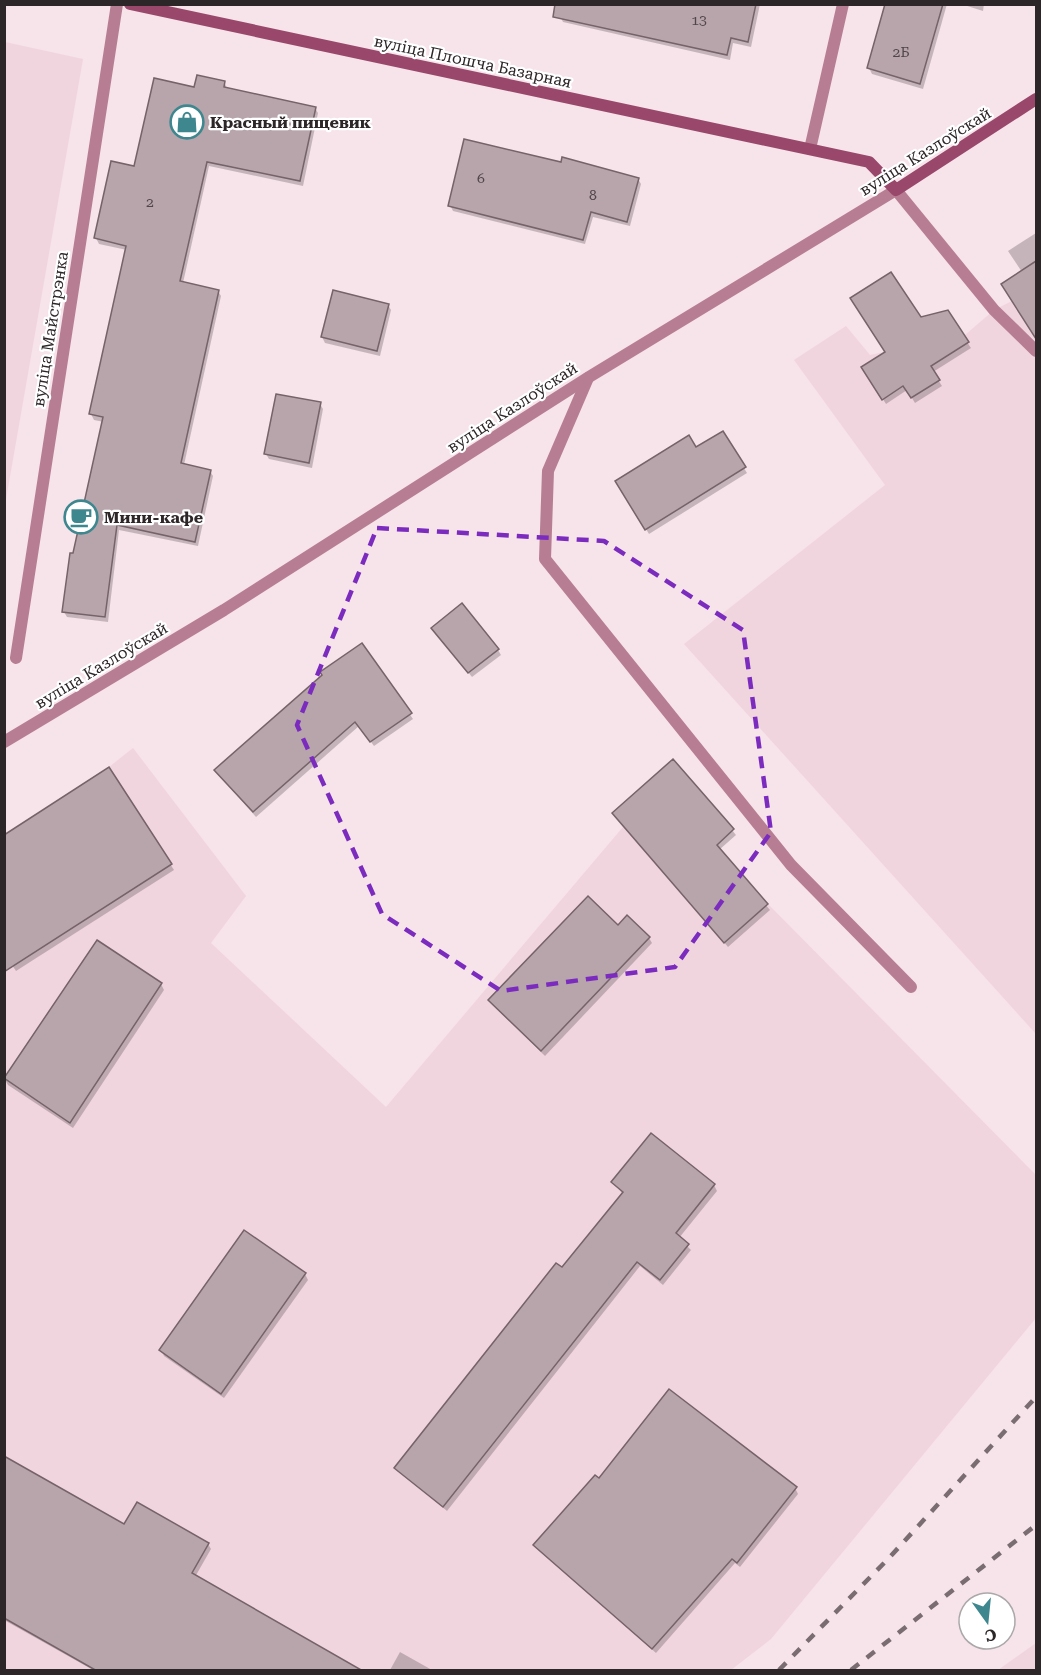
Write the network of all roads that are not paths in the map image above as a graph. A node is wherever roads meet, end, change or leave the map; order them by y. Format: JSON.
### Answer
{"nodes":[{"id":1,"x":117,"y":4,"type":"edge"},
{"id":2,"x":130,"y":4,"type":"edge"},
{"id":3,"x":843,"y":4,"type":"edge"},
{"id":4,"x":1036,"y":99,"type":"edge"},
{"id":5,"x":810,"y":149,"type":"junction"},
{"id":6,"x":896,"y":190,"type":"junction"},
{"id":7,"x":1036,"y":351,"type":"edge"},
{"id":8,"x":589,"y":377,"type":"junction"},
{"id":9,"x":16,"y":658,"type":"dead end"},
{"id":10,"x":4,"y":742,"type":"edge"},
{"id":11,"x":911,"y":987,"type":"dead end"}],
"edges":[{"from":1,"to":9,"type":"street","name":"вуліца Майстрэнка"},
{"from":2,"to":5,"type":"street","name":"вуліца Плошча Базарная"},
{"from":3,"to":5,"type":"street"},
{"from":4,"to":6,"type":"street","name":"вуліца Казлоўскай"},
{"from":5,"to":6,"type":"street","name":"вуліца Плошча Базарная"},
{"from":6,"to":7,"type":"street"},
{"from":6,"to":8,"type":"street","name":"вуліца Казлоўскай"},
{"from":8,"to":10,"type":"street","name":"вуліца Казлоўскай"},
{"from":8,"to":11,"type":"street"}]}
